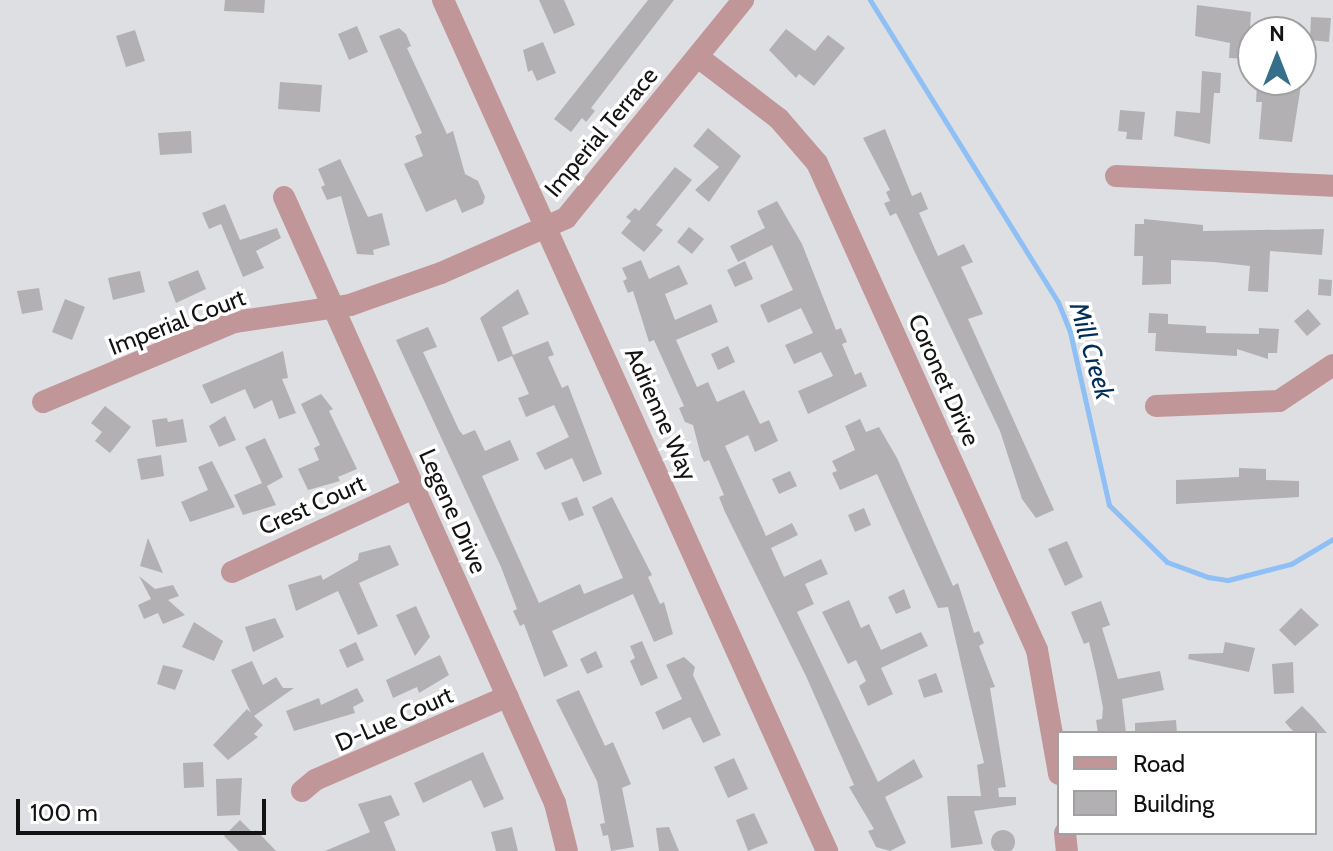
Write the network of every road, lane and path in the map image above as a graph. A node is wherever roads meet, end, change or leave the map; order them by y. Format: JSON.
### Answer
{"nodes":[{"id":1,"x":443,"y":0,"type":"edge"},
{"id":2,"x":743,"y":0,"type":"edge"},
{"id":3,"x":698,"y":57,"type":"junction"},
{"id":4,"x":1116,"y":176,"type":"dead end"},
{"id":5,"x":1333,"y":186,"type":"edge"},
{"id":6,"x":284,"y":197,"type":"dead end"},
{"id":7,"x":548,"y":226,"type":"junction"},
{"id":8,"x":334,"y":306,"type":"junction"},
{"id":9,"x":1333,"y":365,"type":"edge"},
{"id":10,"x":43,"y":402,"type":"dead end"},
{"id":11,"x":1156,"y":406,"type":"dead end"},
{"id":12,"x":414,"y":488,"type":"junction"},
{"id":13,"x":232,"y":572,"type":"dead end"},
{"id":14,"x":508,"y":696,"type":"junction"},
{"id":15,"x":1057,"y":763,"type":"edge"},
{"id":16,"x":302,"y":791,"type":"dead end"},
{"id":17,"x":567,"y":851,"type":"edge"},
{"id":18,"x":827,"y":851,"type":"edge"}],
"edges":[{"from":1,"to":7,"type":"street","name":"Adrienne Way"},
{"from":2,"to":3,"type":"street","name":"Imperial Terrace"},
{"from":3,"to":7,"type":"street","name":"Imperial Terrace"},
{"from":3,"to":15,"type":"street","name":"Coronet Drive"},
{"from":4,"to":5,"type":"street"},
{"from":6,"to":8,"type":"street","name":"Legene Drive"},
{"from":7,"to":8,"type":"street","name":"Imperial Terrace"},
{"from":7,"to":18,"type":"street","name":"Adrienne Way"},
{"from":8,"to":10,"type":"street","name":"Imperial Court"},
{"from":8,"to":12,"type":"street","name":"Legene Drive"},
{"from":9,"to":11,"type":"street"},
{"from":12,"to":13,"type":"street","name":"Crest Court"},
{"from":12,"to":14,"type":"street","name":"Legene Drive"},
{"from":14,"to":16,"type":"street","name":"D-Lue Court"},
{"from":14,"to":17,"type":"street","name":"Legene Drive"}]}
